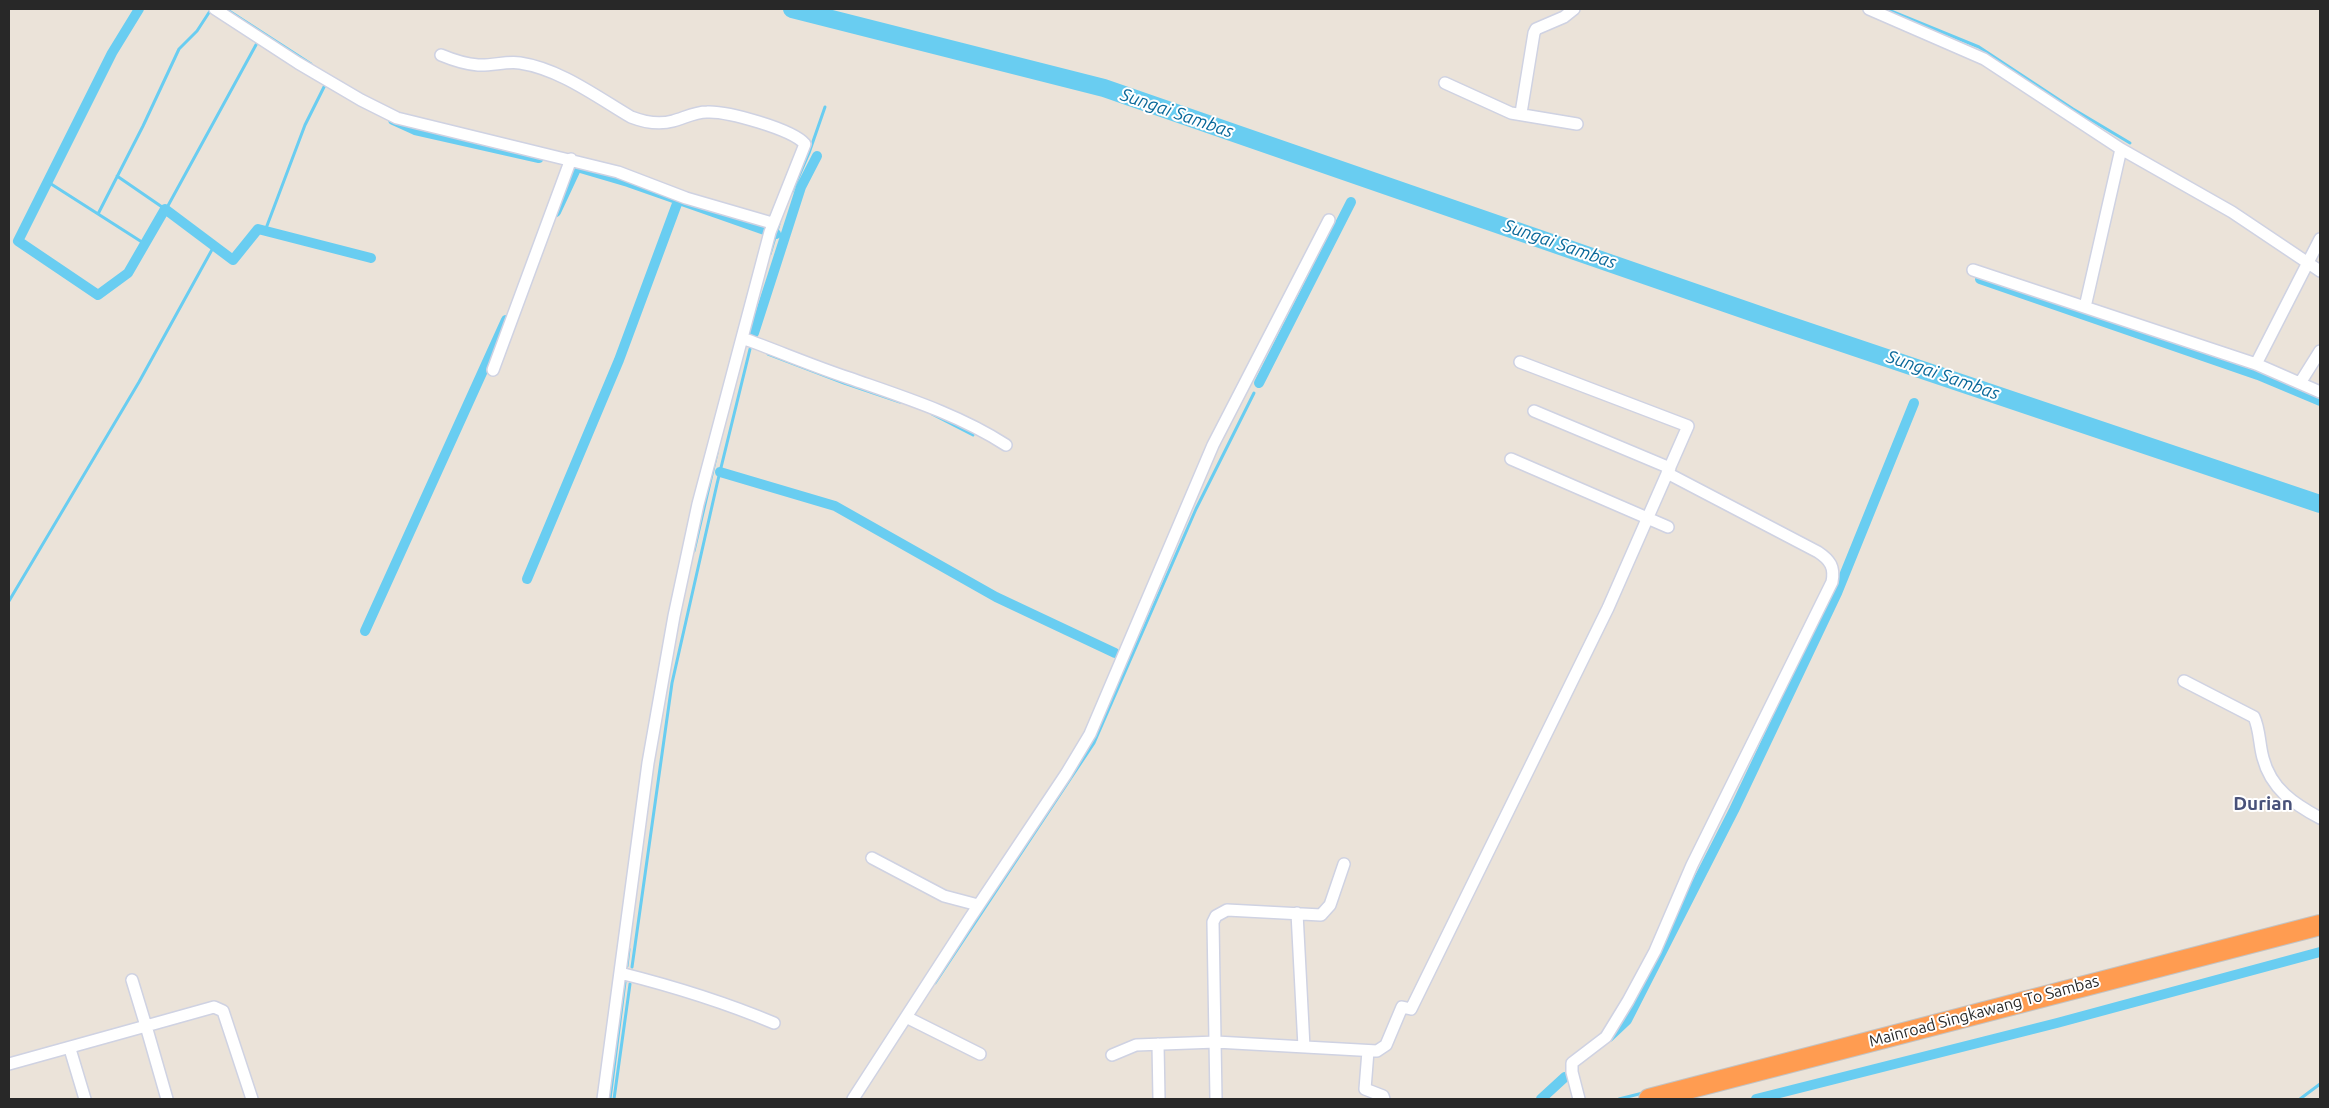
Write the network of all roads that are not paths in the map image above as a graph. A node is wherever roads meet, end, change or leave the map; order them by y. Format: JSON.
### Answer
{"nodes":[{"id":1,"x":214,"y":9,"type":"edge"},
{"id":2,"x":1574,"y":9,"type":"edge"},
{"id":3,"x":1869,"y":9,"type":"edge"},
{"id":4,"x":441,"y":55,"type":"dead end"},
{"id":5,"x":1445,"y":83,"type":"dead end"},
{"id":6,"x":1521,"y":113,"type":"junction"},
{"id":7,"x":1576,"y":124,"type":"dead end"},
{"id":8,"x":2121,"y":150,"type":"junction"},
{"id":9,"x":571,"y":159,"type":"junction"},
{"id":10,"x":1329,"y":220,"type":"dead end"},
{"id":11,"x":772,"y":223,"type":"junction"},
{"id":12,"x":2320,"y":239,"type":"edge"},
{"id":13,"x":2308,"y":263,"type":"junction"},
{"id":14,"x":1974,"y":270,"type":"dead end"},
{"id":15,"x":2320,"y":271,"type":"edge"},
{"id":16,"x":2085,"y":307,"type":"junction"},
{"id":17,"x":742,"y":338,"type":"junction"},
{"id":18,"x":2320,"y":351,"type":"edge"},
{"id":19,"x":1520,"y":362,"type":"dead end"},
{"id":20,"x":2256,"y":364,"type":"junction"},
{"id":21,"x":493,"y":370,"type":"dead end"},
{"id":22,"x":2300,"y":383,"type":"junction"},
{"id":23,"x":2320,"y":392,"type":"edge"},
{"id":24,"x":1534,"y":411,"type":"dead end"},
{"id":25,"x":1006,"y":445,"type":"dead end"},
{"id":26,"x":1511,"y":458,"type":"dead end"},
{"id":27,"x":1668,"y":471,"type":"junction"},
{"id":28,"x":1647,"y":518,"type":"junction"},
{"id":29,"x":1668,"y":527,"type":"dead end"},
{"id":30,"x":2184,"y":681,"type":"dead end"},
{"id":31,"x":2320,"y":818,"type":"edge"},
{"id":32,"x":872,"y":858,"type":"dead end"},
{"id":33,"x":1344,"y":864,"type":"dead end"},
{"id":34,"x":978,"y":906,"type":"junction"},
{"id":35,"x":1297,"y":914,"type":"junction"},
{"id":36,"x":2320,"y":925,"type":"edge"},
{"id":37,"x":2320,"y":938,"type":"edge"},
{"id":38,"x":620,"y":973,"type":"junction"},
{"id":39,"x":2150,"y":976,"type":"junction"},
{"id":40,"x":132,"y":980,"type":"dead end"},
{"id":41,"x":906,"y":1017,"type":"junction"},
{"id":42,"x":774,"y":1023,"type":"dead end"},
{"id":43,"x":146,"y":1026,"type":"junction"},
{"id":44,"x":1216,"y":1042,"type":"junction"},
{"id":45,"x":1158,"y":1044,"type":"junction"},
{"id":46,"x":1304,"y":1047,"type":"junction"},
{"id":47,"x":70,"y":1048,"type":"junction"},
{"id":48,"x":1368,"y":1051,"type":"junction"},
{"id":49,"x":980,"y":1054,"type":"dead end"},
{"id":50,"x":1112,"y":1055,"type":"dead end"},
{"id":51,"x":9,"y":1064,"type":"edge"},
{"id":52,"x":85,"y":1099,"type":"edge"},
{"id":53,"x":167,"y":1099,"type":"edge"},
{"id":54,"x":252,"y":1099,"type":"edge"},
{"id":55,"x":603,"y":1099,"type":"edge"},
{"id":56,"x":854,"y":1099,"type":"edge"},
{"id":57,"x":1159,"y":1099,"type":"edge"},
{"id":58,"x":1216,"y":1099,"type":"edge"},
{"id":59,"x":1384,"y":1099,"type":"edge"},
{"id":60,"x":1579,"y":1099,"type":"edge"},
{"id":61,"x":1649,"y":1099,"type":"edge"},
{"id":62,"x":1699,"y":1099,"type":"edge"}],
"edges":[{"from":1,"to":9,"type":"street"},
{"from":2,"to":6,"type":"street"},
{"from":3,"to":8,"type":"street"},
{"from":4,"to":11,"type":"street"},
{"from":5,"to":6,"type":"street"},
{"from":6,"to":7,"type":"street"},
{"from":8,"to":13,"type":"street"},
{"from":8,"to":16,"type":"street"},
{"from":9,"to":11,"type":"street"},
{"from":9,"to":21,"type":"street"},
{"from":10,"to":34,"type":"street"},
{"from":11,"to":17,"type":"street"},
{"from":12,"to":13,"type":"street"},
{"from":13,"to":15,"type":"street"},
{"from":13,"to":20,"type":"street"},
{"from":14,"to":16,"type":"street"},
{"from":16,"to":20,"type":"street"},
{"from":17,"to":25,"type":"street"},
{"from":17,"to":38,"type":"street"},
{"from":18,"to":22,"type":"street"},
{"from":19,"to":27,"type":"street"},
{"from":20,"to":22,"type":"street"},
{"from":22,"to":23,"type":"street"},
{"from":24,"to":27,"type":"street"},
{"from":26,"to":28,"type":"street"},
{"from":27,"to":28,"type":"street"},
{"from":27,"to":60,"type":"street"},
{"from":28,"to":29,"type":"street"},
{"from":28,"to":48,"type":"street"},
{"from":30,"to":31,"type":"street"},
{"from":32,"to":34,"type":"street"},
{"from":33,"to":35,"type":"street"},
{"from":34,"to":41,"type":"street"},
{"from":35,"to":44,"type":"street"},
{"from":35,"to":46,"type":"street"},
{"from":36,"to":39,"type":"highway","name":"Mainroad Singkawang To Sambas"},
{"from":37,"to":39,"type":"highway","name":"Mainroad Singkawang To Sambas"},
{"from":38,"to":42,"type":"street"},
{"from":38,"to":55,"type":"street"},
{"from":39,"to":61,"type":"highway","name":"Mainroad Singkawang To Sambas"},
{"from":39,"to":62,"type":"highway","name":"Mainroad Singkawang To Sambas"},
{"from":40,"to":43,"type":"street"},
{"from":41,"to":49,"type":"street"},
{"from":41,"to":56,"type":"street"},
{"from":43,"to":47,"type":"street"},
{"from":43,"to":53,"type":"street"},
{"from":43,"to":54,"type":"street"},
{"from":44,"to":45,"type":"street"},
{"from":44,"to":46,"type":"street"},
{"from":44,"to":58,"type":"street"},
{"from":45,"to":50,"type":"street"},
{"from":45,"to":57,"type":"street"},
{"from":46,"to":48,"type":"street"},
{"from":47,"to":51,"type":"street"},
{"from":47,"to":52,"type":"street"},
{"from":48,"to":59,"type":"street"}]}
